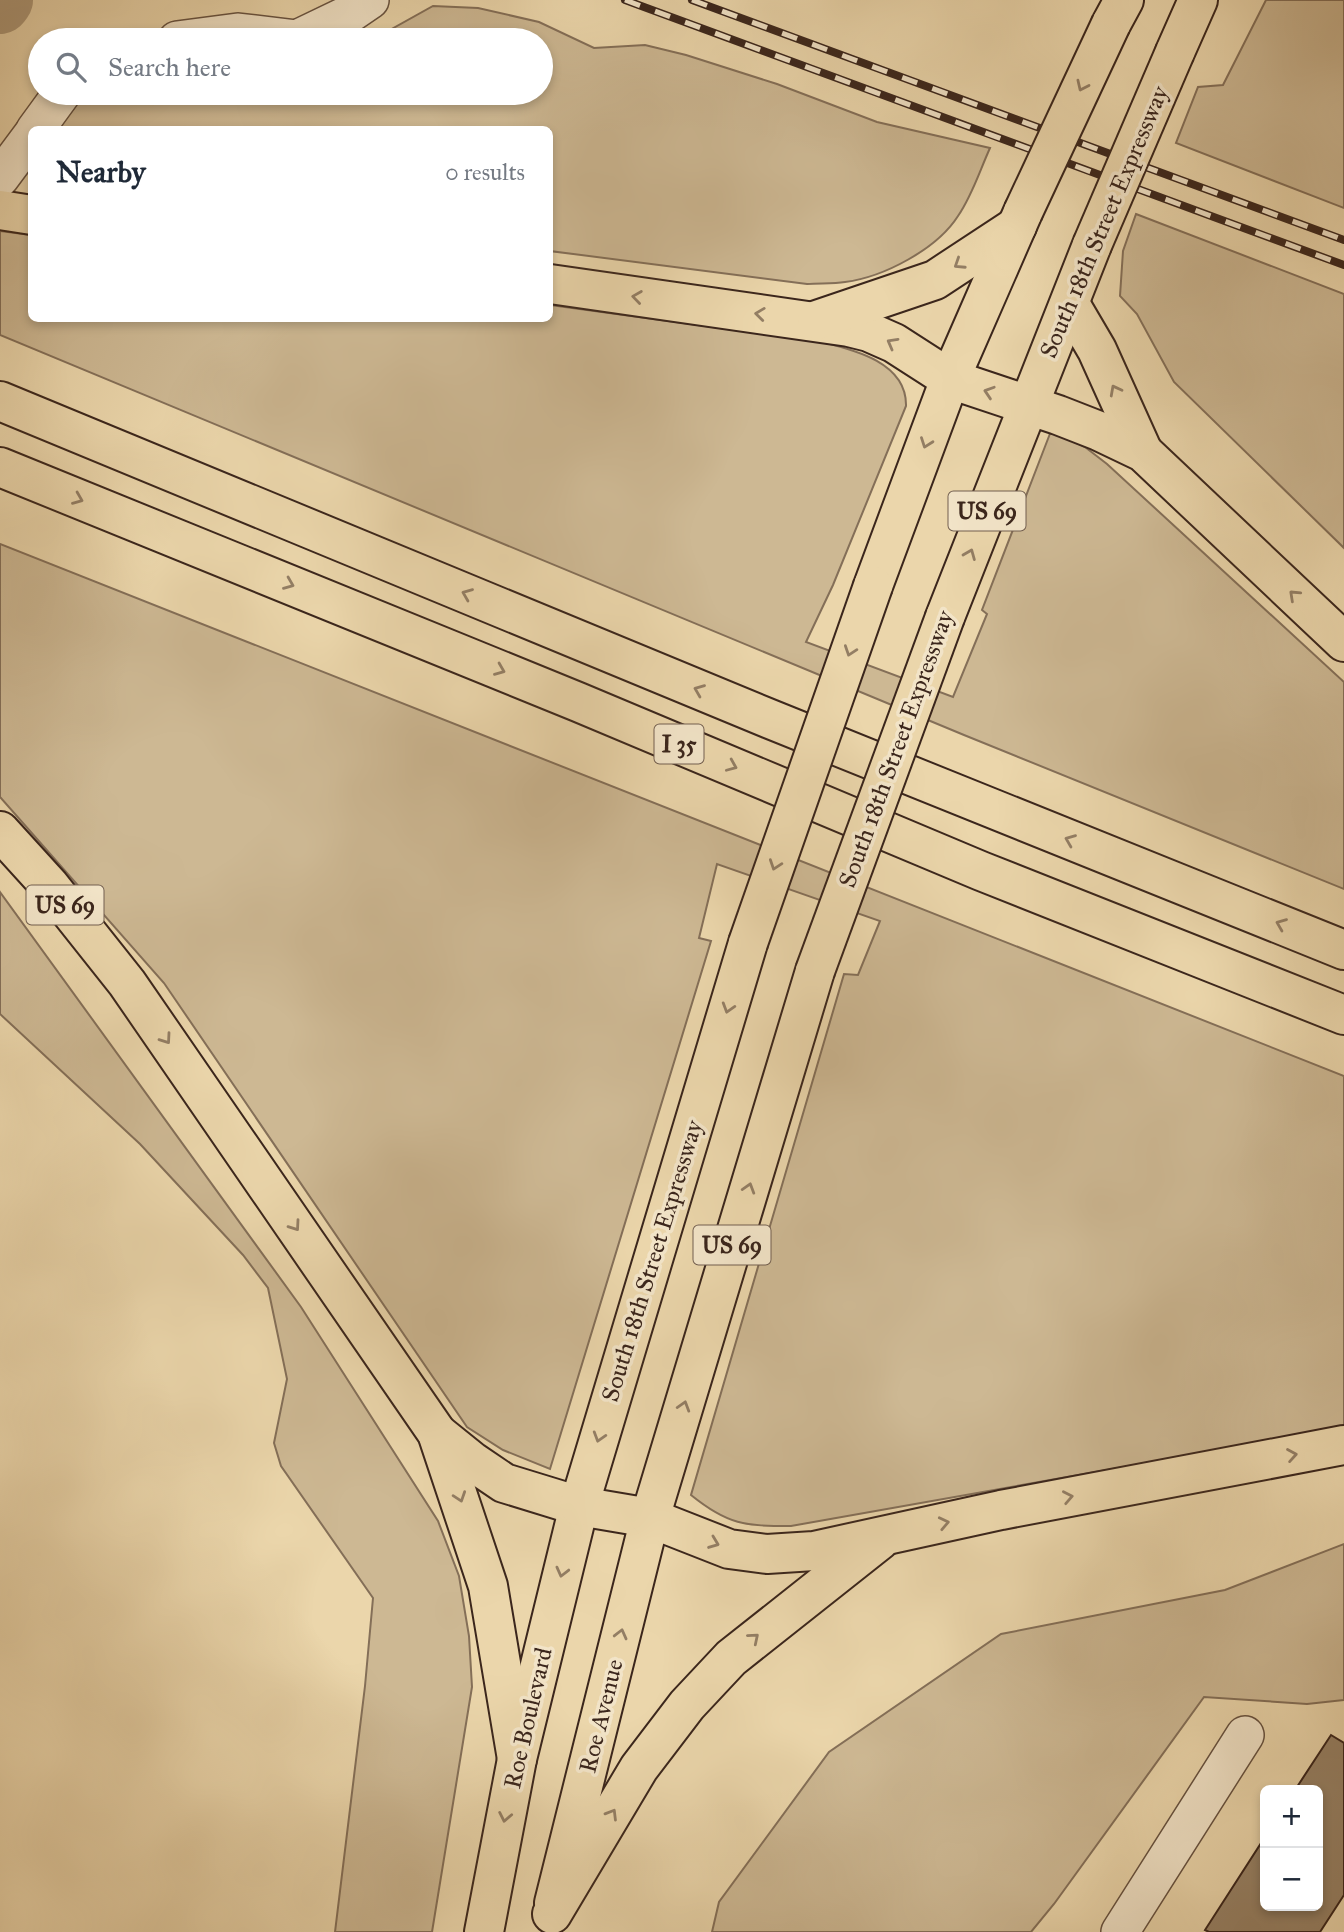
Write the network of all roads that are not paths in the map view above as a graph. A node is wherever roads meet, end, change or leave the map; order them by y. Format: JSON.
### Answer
{"nodes":[{"id":1,"x":370,"y":0,"type":"edge"},
{"id":2,"x":1198,"y":0,"type":"edge"},
{"id":3,"x":1117,"y":12,"type":"edge"},
{"id":4,"x":320,"y":28,"type":"edge"},
{"id":5,"x":54,"y":105,"type":"edge"},
{"id":6,"x":39,"y":126,"type":"edge"},
{"id":7,"x":28,"y":140,"type":"edge"},
{"id":8,"x":0,"y":178,"type":"edge"},
{"id":9,"x":0,"y":210,"type":"edge"},
{"id":10,"x":28,"y":214,"type":"edge"},
{"id":11,"x":1020,"y":219,"type":"junction"},
{"id":12,"x":553,"y":285,"type":"edge"},
{"id":13,"x":1070,"y":304,"type":"junction"},
{"id":14,"x":815,"y":321,"type":"junction"},
{"id":15,"x":950,"y":379,"type":"junction"},
{"id":16,"x":0,"y":401,"type":"edge"},
{"id":17,"x":1028,"y":404,"type":"junction"},
{"id":18,"x":1143,"y":452,"type":"junction"},
{"id":19,"x":7,"y":470,"type":"edge"},
{"id":20,"x":1344,"y":642,"type":"edge"},
{"id":21,"x":0,"y":831,"type":"edge"},
{"id":22,"x":1344,"y":950,"type":"edge"},
{"id":23,"x":1344,"y":1015,"type":"edge"},
{"id":24,"x":437,"y":1433,"type":"junction"},
{"id":25,"x":1344,"y":1446,"type":"edge"},
{"id":26,"x":579,"y":1506,"type":"junction"},
{"id":27,"x":650,"y":1518,"type":"junction"},
{"id":28,"x":887,"y":1535,"type":"junction"},
{"id":29,"x":1245,"y":1735,"type":"dead end"},
{"id":30,"x":517,"y":1759,"type":"junction"},
{"id":31,"x":550,"y":1923,"type":"edge"},
{"id":32,"x":484,"y":1932,"type":"edge"},
{"id":33,"x":1120,"y":1932,"type":"edge"}],
"edges":[{"from":1,"to":4,"type":"street"},
{"from":2,"to":13,"type":"main road","name":"South 18th Street Expressway","number":"US 69","bridge":true},
{"from":3,"to":11,"type":"main road","name":"South 18th Street Expressway","one_way":true,"bridge":true},
{"from":5,"to":6,"type":"street"},
{"from":7,"to":8,"type":"street"},
{"from":9,"to":10,"type":"main road"},
{"from":11,"to":14,"type":"main road","one_way":true},
{"from":11,"to":15,"type":"main road","name":"South 18th Street Expressway"},
{"from":14,"to":12,"type":"main road","one_way":true},
{"from":13,"to":17,"type":"main road","name":"South 18th Street Expressway","number":"US 69"},
{"from":18,"to":13,"type":"main road","one_way":true},
{"from":15,"to":14,"type":"main road","one_way":true},
{"from":17,"to":15,"type":"main road","one_way":true},
{"from":15,"to":26,"type":"main road","name":"South 18th Street Expressway","one_way":true,"bridge":true},
{"from":22,"to":16,"type":"main road","number":"I 35","one_way":true},
{"from":17,"to":18,"type":"main road"},
{"from":27,"to":17,"type":"main road","name":"South 18th Street Expressway","number":"US 69","one_way":true,"bridge":true},
{"from":20,"to":18,"type":"main road","one_way":true},
{"from":19,"to":23,"type":"main road","number":"I 35","one_way":true},
{"from":21,"to":24,"type":"main road","number":"US 69","one_way":true},
{"from":24,"to":26,"type":"main road","number":"US 69"},
{"from":24,"to":30,"type":"main road","one_way":true},
{"from":28,"to":25,"type":"main road","one_way":true},
{"from":26,"to":27,"type":"main road","number":"US 69"},
{"from":26,"to":30,"type":"main road","name":"Roe Boulevard","one_way":true},
{"from":27,"to":28,"type":"main road","one_way":true},
{"from":31,"to":27,"type":"main road","name":"Roe Avenue","one_way":true},
{"from":31,"to":28,"type":"main road","one_way":true},
{"from":29,"to":33,"type":"street"},
{"from":30,"to":32,"type":"main road","name":"Roe Boulevard","one_way":true}]}
